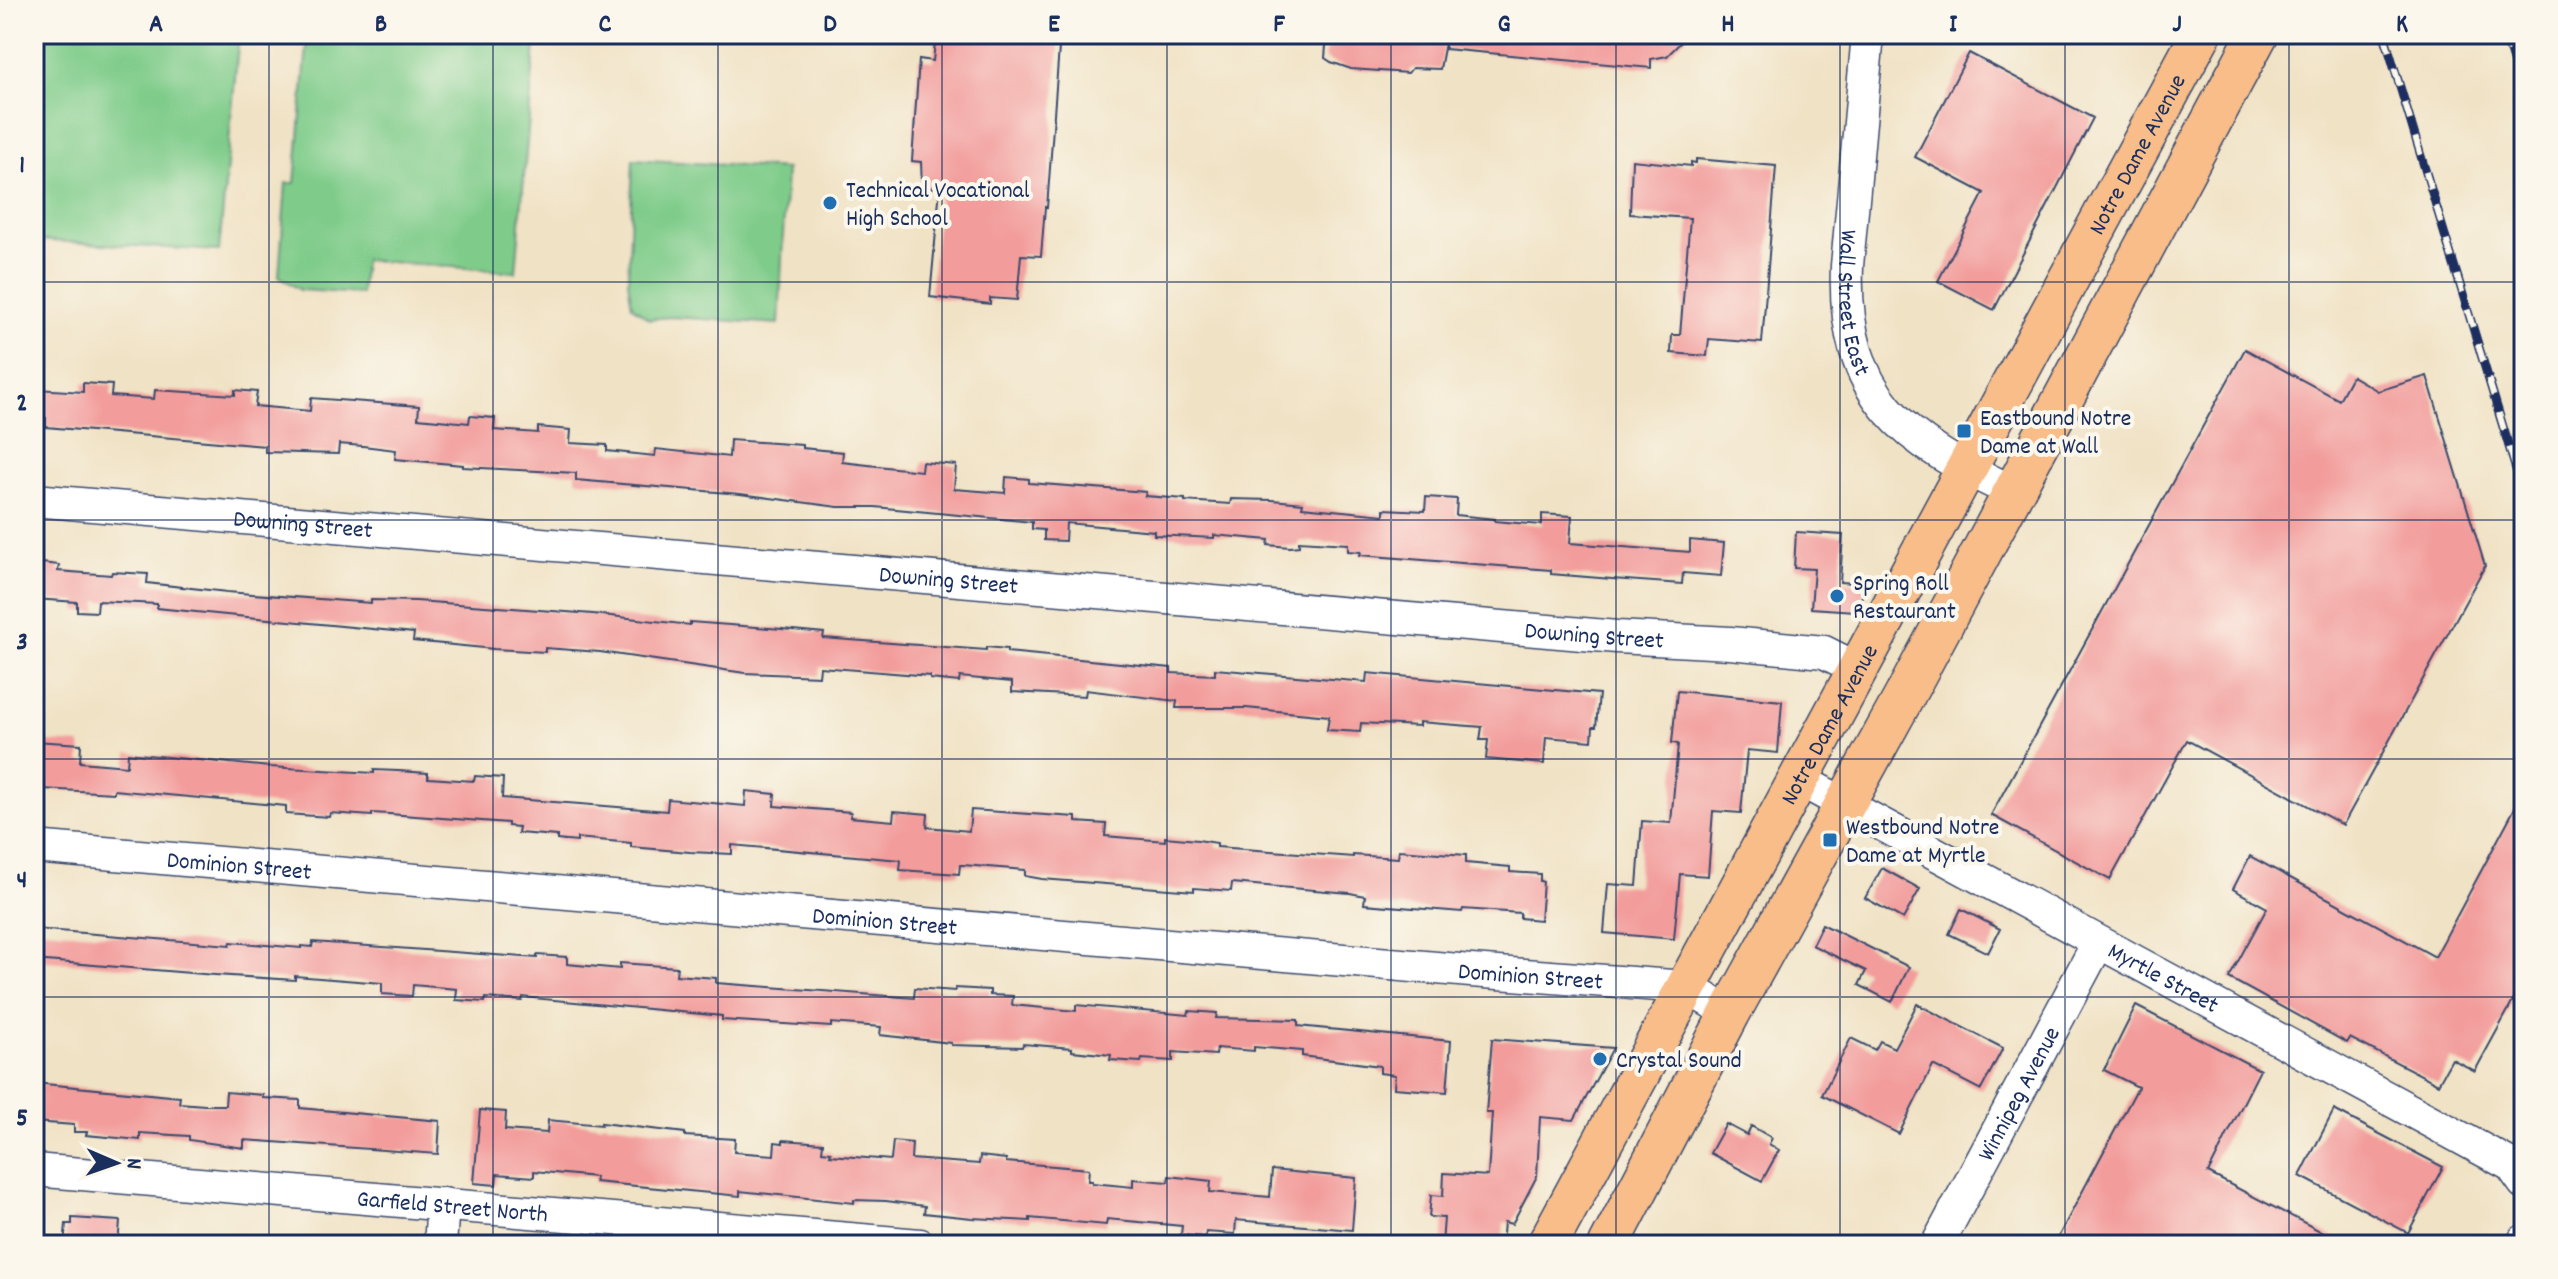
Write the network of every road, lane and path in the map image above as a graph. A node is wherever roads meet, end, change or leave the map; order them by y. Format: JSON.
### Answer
{"nodes":[{"id":1,"x":1868,"y":34,"type":"edge"},
{"id":2,"x":2201,"y":34,"type":"edge"},
{"id":3,"x":2258,"y":34,"type":"edge"},
{"id":4,"x":2177,"y":53,"type":"edge"},
{"id":5,"x":1965,"y":470,"type":"junction"},
{"id":6,"x":2014,"y":492,"type":"junction"},
{"id":7,"x":34,"y":500,"type":"edge"},
{"id":8,"x":1858,"y":669,"type":"junction"},
{"id":9,"x":1798,"y":779,"type":"junction"},
{"id":10,"x":1845,"y":803,"type":"junction"},
{"id":11,"x":34,"y":847,"type":"edge"},
{"id":12,"x":2098,"y":943,"type":"junction"},
{"id":13,"x":1686,"y":987,"type":"junction"},
{"id":14,"x":1730,"y":1013,"type":"junction"},
{"id":15,"x":34,"y":1170,"type":"edge"},
{"id":16,"x":2524,"y":1183,"type":"edge"},
{"id":17,"x":443,"y":1204,"type":"junction"},
{"id":18,"x":440,"y":1245,"type":"edge"},
{"id":19,"x":920,"y":1245,"type":"edge"},
{"id":20,"x":1547,"y":1245,"type":"edge"},
{"id":21,"x":1609,"y":1245,"type":"edge"},
{"id":22,"x":1937,"y":1245,"type":"edge"}],
"edges":[{"from":1,"to":5,"type":"street","name":"Wall Street East"},
{"from":2,"to":4,"type":"main road","name":"Notre Dame Avenue"},
{"from":3,"to":6,"type":"main road"},
{"from":4,"to":5,"type":"main road","name":"Notre Dame Avenue"},
{"from":5,"to":6,"type":"street","name":"Wall Street East"},
{"from":5,"to":8,"type":"main road","name":"Notre Dame Avenue"},
{"from":6,"to":10,"type":"main road"},
{"from":7,"to":8,"type":"street","name":"Downing Street"},
{"from":8,"to":9,"type":"main road","name":"Notre Dame Avenue"},
{"from":9,"to":10,"type":"street","name":"Myrtle Street"},
{"from":9,"to":13,"type":"main road","name":"Notre Dame Avenue"},
{"from":10,"to":12,"type":"street","name":"Myrtle Street"},
{"from":10,"to":14,"type":"main road"},
{"from":11,"to":13,"type":"street","name":"Dominion Street"},
{"from":12,"to":16,"type":"street","name":"Myrtle Street"},
{"from":12,"to":22,"type":"street","name":"Winnipeg Avenue"},
{"from":13,"to":14,"type":"street","name":"Dominion Street"},
{"from":13,"to":20,"type":"main road","name":"Notre Dame Avenue"},
{"from":14,"to":21,"type":"main road"},
{"from":15,"to":17,"type":"street","name":"Garfield Street North"},
{"from":17,"to":18,"type":"street"},
{"from":17,"to":19,"type":"street","name":"Garfield Street North"}]}
